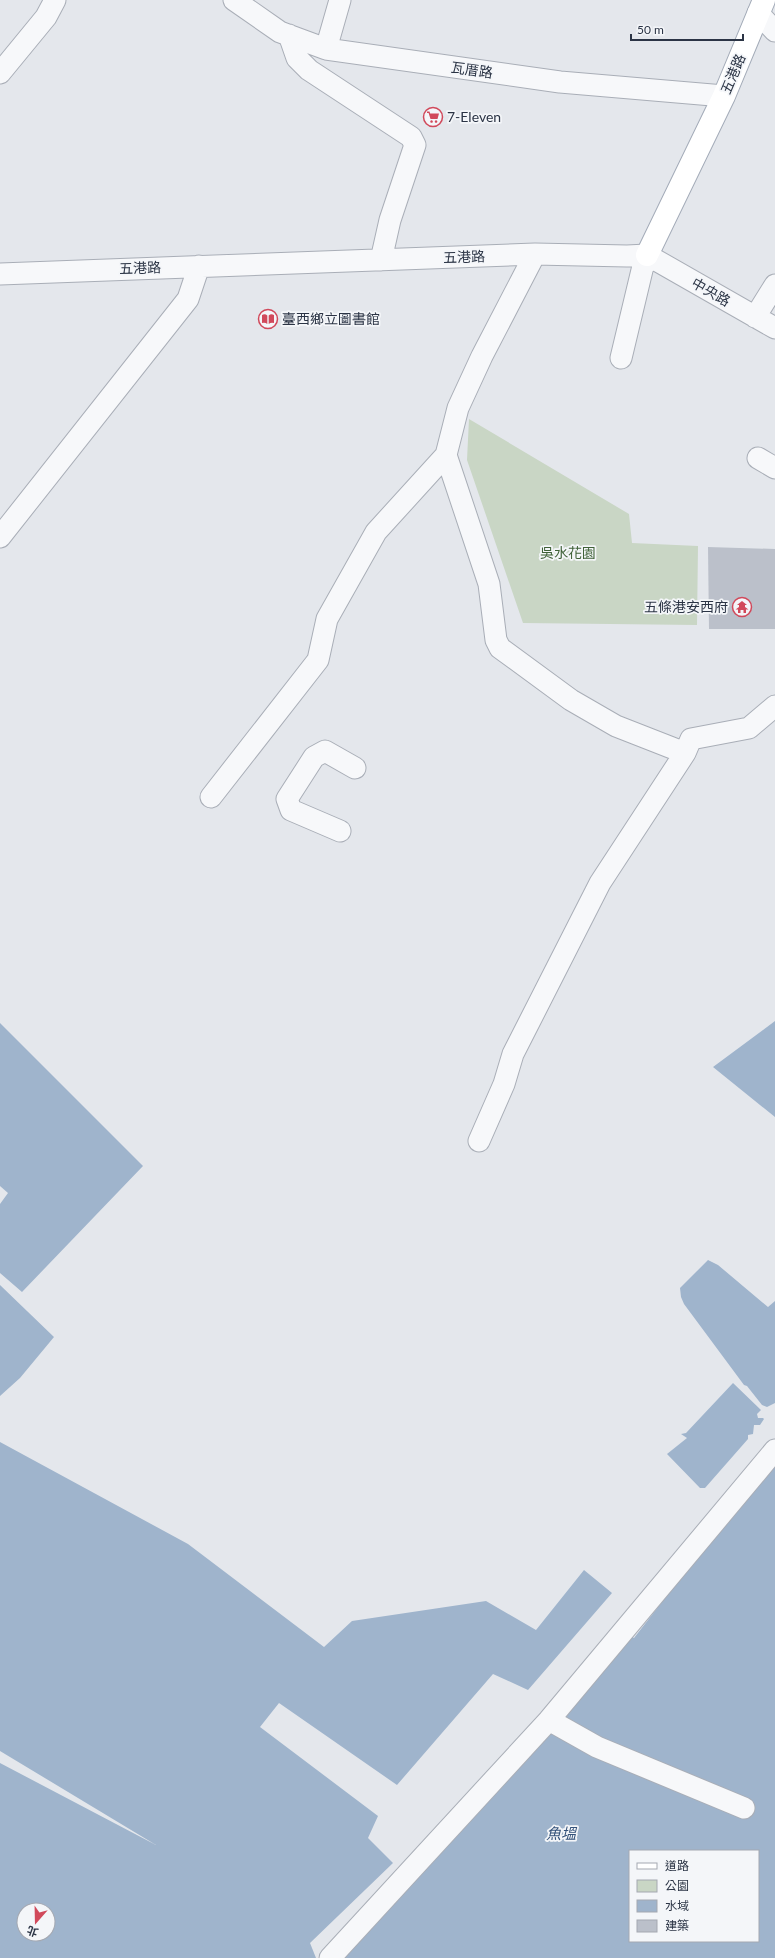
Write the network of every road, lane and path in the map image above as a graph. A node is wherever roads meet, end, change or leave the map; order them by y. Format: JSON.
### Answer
{"nodes":[{"id":1,"x":55,"y":0,"type":"edge"},
{"id":2,"x":234,"y":0,"type":"edge"},
{"id":3,"x":340,"y":0,"type":"edge"},
{"id":4,"x":761,"y":6,"type":"edge"},
{"id":5,"x":775,"y":31,"type":"edge"},
{"id":6,"x":289,"y":35,"type":"junction"},
{"id":7,"x":326,"y":50,"type":"junction"},
{"id":8,"x":0,"y":73,"type":"edge"},
{"id":9,"x":724,"y":96,"type":"junction"},
{"id":10,"x":535,"y":254,"type":"junction"},
{"id":11,"x":650,"y":256,"type":"junction"},
{"id":12,"x":381,"y":260,"type":"junction"},
{"id":13,"x":199,"y":266,"type":"junction"},
{"id":14,"x":0,"y":274,"type":"edge"},
{"id":15,"x":775,"y":285,"type":"edge"},
{"id":16,"x":755,"y":317,"type":"junction"},
{"id":17,"x":775,"y":328,"type":"edge"},
{"id":18,"x":621,"y":358,"type":"dead end"},
{"id":19,"x":446,"y":455,"type":"junction"},
{"id":20,"x":0,"y":537,"type":"edge"},
{"id":21,"x":775,"y":706,"type":"edge"},
{"id":22,"x":685,"y":753,"type":"junction"},
{"id":23,"x":355,"y":768,"type":"dead end"},
{"id":24,"x":211,"y":796,"type":"dead end"},
{"id":25,"x":340,"y":831,"type":"dead end"},
{"id":26,"x":479,"y":1141,"type":"dead end"},
{"id":27,"x":775,"y":1450,"type":"edge"},
{"id":28,"x":549,"y":1720,"type":"junction"},
{"id":29,"x":744,"y":1808,"type":"dead end"},
{"id":30,"x":330,"y":1958,"type":"edge"}],
"edges":[{"from":1,"to":8,"type":"street"},
{"from":2,"to":6,"type":"street","name":"瓦厝路"},
{"from":3,"to":7,"type":"street"},
{"from":4,"to":5,"type":"street"},
{"from":4,"to":9,"type":"main road","name":"五港路"},
{"from":6,"to":7,"type":"street","name":"瓦厝路"},
{"from":6,"to":12,"type":"street"},
{"from":7,"to":9,"type":"street","name":"瓦厝路"},
{"from":9,"to":11,"type":"main road","name":"五港路"},
{"from":10,"to":11,"type":"street","name":"五港路"},
{"from":10,"to":12,"type":"street","name":"五港路"},
{"from":10,"to":19,"type":"street"},
{"from":11,"to":16,"type":"street","name":"中央路"},
{"from":11,"to":18,"type":"street"},
{"from":12,"to":13,"type":"street","name":"五港路"},
{"from":13,"to":14,"type":"street","name":"五港路"},
{"from":13,"to":20,"type":"street"},
{"from":15,"to":16,"type":"street"},
{"from":16,"to":17,"type":"street","name":"中央路"},
{"from":19,"to":22,"type":"street"},
{"from":19,"to":24,"type":"street"},
{"from":21,"to":22,"type":"street"},
{"from":22,"to":26,"type":"street"},
{"from":23,"to":25,"type":"street"},
{"from":27,"to":28,"type":"street"},
{"from":28,"to":29,"type":"street"},
{"from":28,"to":30,"type":"street"}]}
